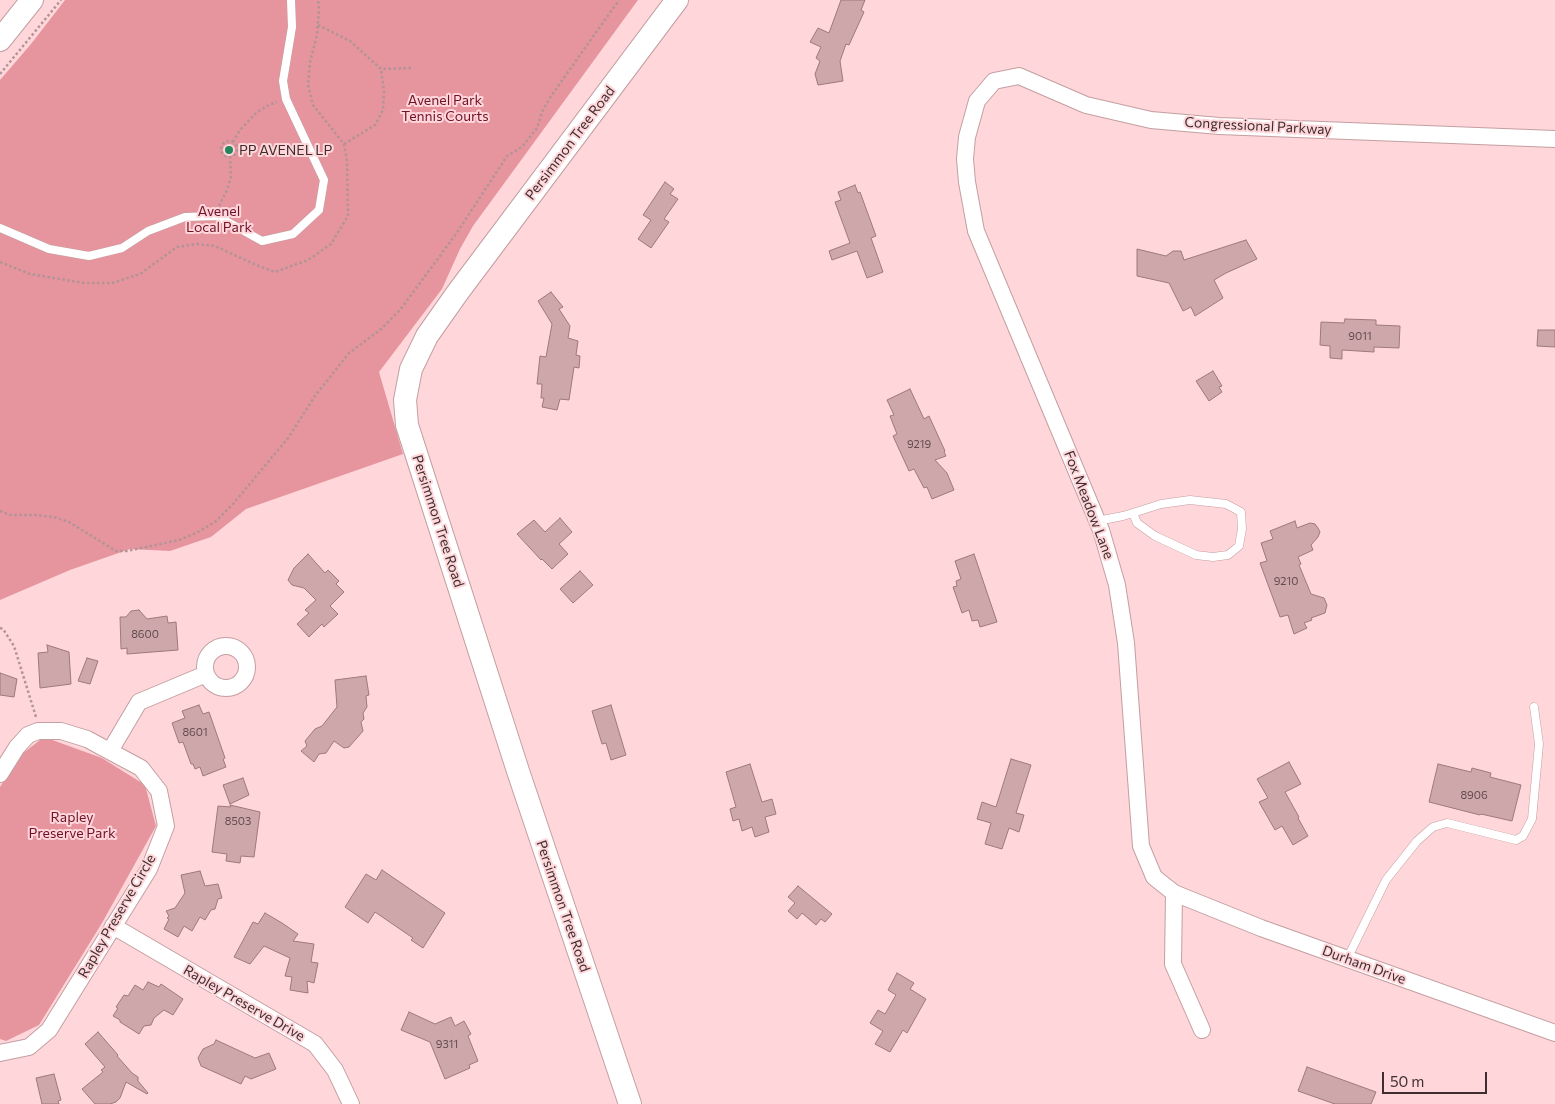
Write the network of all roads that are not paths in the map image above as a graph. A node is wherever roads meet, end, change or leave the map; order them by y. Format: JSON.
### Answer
{"nodes":[{"id":1,"x":32,"y":0,"type":"edge"},
{"id":2,"x":291,"y":0,"type":"edge"},
{"id":3,"x":677,"y":0,"type":"edge"},
{"id":4,"x":0,"y":40,"type":"edge"},
{"id":5,"x":977,"y":101,"type":"joint"},
{"id":6,"x":1555,"y":139,"type":"edge"},
{"id":7,"x":0,"y":228,"type":"edge"},
{"id":8,"x":1133,"y":513,"type":"junction"},
{"id":9,"x":1097,"y":521,"type":"junction"},
{"id":10,"x":206,"y":674,"type":"dead end"},
{"id":11,"x":1534,"y":708,"type":"dead end"},
{"id":12,"x":110,"y":751,"type":"junction"},
{"id":13,"x":0,"y":774,"type":"edge"},
{"id":14,"x":1174,"y":893,"type":"junction"},
{"id":15,"x":113,"y":926,"type":"junction"},
{"id":16,"x":1346,"y":959,"type":"junction"},
{"id":17,"x":1202,"y":1030,"type":"dead end"},
{"id":18,"x":1555,"y":1033,"type":"edge"},
{"id":19,"x":0,"y":1053,"type":"edge"},
{"id":20,"x":351,"y":1104,"type":"edge"},
{"id":21,"x":630,"y":1104,"type":"edge"}],
"edges":[{"from":1,"to":4,"type":"main road"},
{"from":2,"to":7,"type":"lane"},
{"from":3,"to":21,"type":"main road","name":"Persimmon Tree Road"},
{"from":5,"to":6,"type":"street","name":"Congressional Parkway"},
{"from":5,"to":9,"type":"street","name":"Fox Meadow Lane"},
{"from":8,"to":8,"type":"lane"},
{"from":8,"to":9,"type":"lane"},
{"from":9,"to":14,"type":"street","name":"Fox Meadow Lane"},
{"from":10,"to":12,"type":"street"},
{"from":11,"to":16,"type":"lane"},
{"from":12,"to":13,"type":"street","name":"Rapley Preserve Circle"},
{"from":12,"to":15,"type":"street","name":"Rapley Preserve Circle"},
{"from":14,"to":16,"type":"street","name":"Durham Drive"},
{"from":14,"to":17,"type":"street"},
{"from":15,"to":19,"type":"street","name":"Rapley Preserve Circle"},
{"from":15,"to":20,"type":"street","name":"Rapley Preserve Drive"},
{"from":16,"to":18,"type":"street","name":"Durham Drive"}]}
